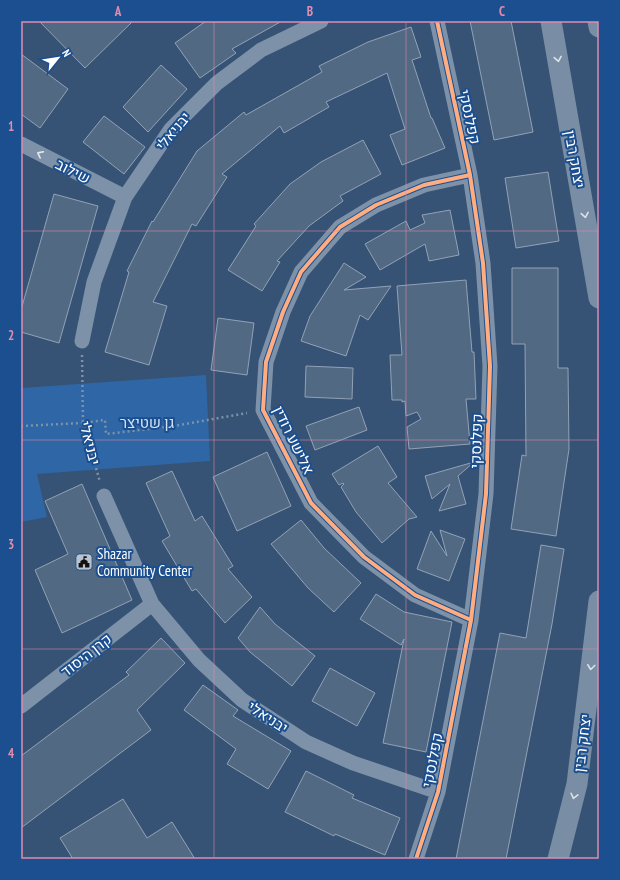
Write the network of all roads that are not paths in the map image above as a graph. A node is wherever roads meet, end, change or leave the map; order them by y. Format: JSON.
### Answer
{"nodes":[{"id":1,"x":321,"y":21,"type":"edge"},
{"id":2,"x":437,"y":21,"type":"edge"},
{"id":3,"x":551,"y":21,"type":"edge"},
{"id":4,"x":598,"y":21,"type":"edge"},
{"id":5,"x":599,"y":27,"type":"edge"},
{"id":6,"x":21,"y":144,"type":"edge"},
{"id":7,"x":470,"y":175,"type":"junction"},
{"id":8,"x":125,"y":197,"type":"junction"},
{"id":9,"x":599,"y":298,"type":"edge"},
{"id":10,"x":82,"y":341,"type":"road end"},
{"id":11,"x":104,"y":496,"type":"road end"},
{"id":12,"x":599,"y":601,"type":"edge"},
{"id":13,"x":152,"y":604,"type":"junction"},
{"id":14,"x":471,"y":620,"type":"junction"},
{"id":15,"x":21,"y":706,"type":"edge"},
{"id":16,"x":438,"y":792,"type":"junction"},
{"id":17,"x":416,"y":859,"type":"edge"},
{"id":18,"x":558,"y":859,"type":"edge"}],
"edges":[{"from":1,"to":8,"type":"street","name":"יבניאלי"},
{"from":2,"to":7,"type":"street","name":"קפלנסקי"},
{"from":3,"to":9,"type":"main road","name":"יצחק רבין","one_way":true},
{"from":4,"to":5,"type":"main road"},
{"from":8,"to":6,"type":"street","name":"שילוב","one_way":true},
{"from":7,"to":14,"type":"street","name":"קפלנסקי"},
{"from":7,"to":14,"type":"street","name":"אלישע רודין"},
{"from":8,"to":10,"type":"street","name":"יבניאלי"},
{"from":11,"to":13,"type":"street","name":"יבניאלי"},
{"from":12,"to":18,"type":"main road","name":"יצחק רבין","one_way":true},
{"from":13,"to":15,"type":"street","name":"קרן היסוד"},
{"from":13,"to":16,"type":"street","name":"יבניאלי"},
{"from":14,"to":16,"type":"street","name":"קפלנסקי"},
{"from":16,"to":17,"type":"street","name":"קפלנסקי"}]}
